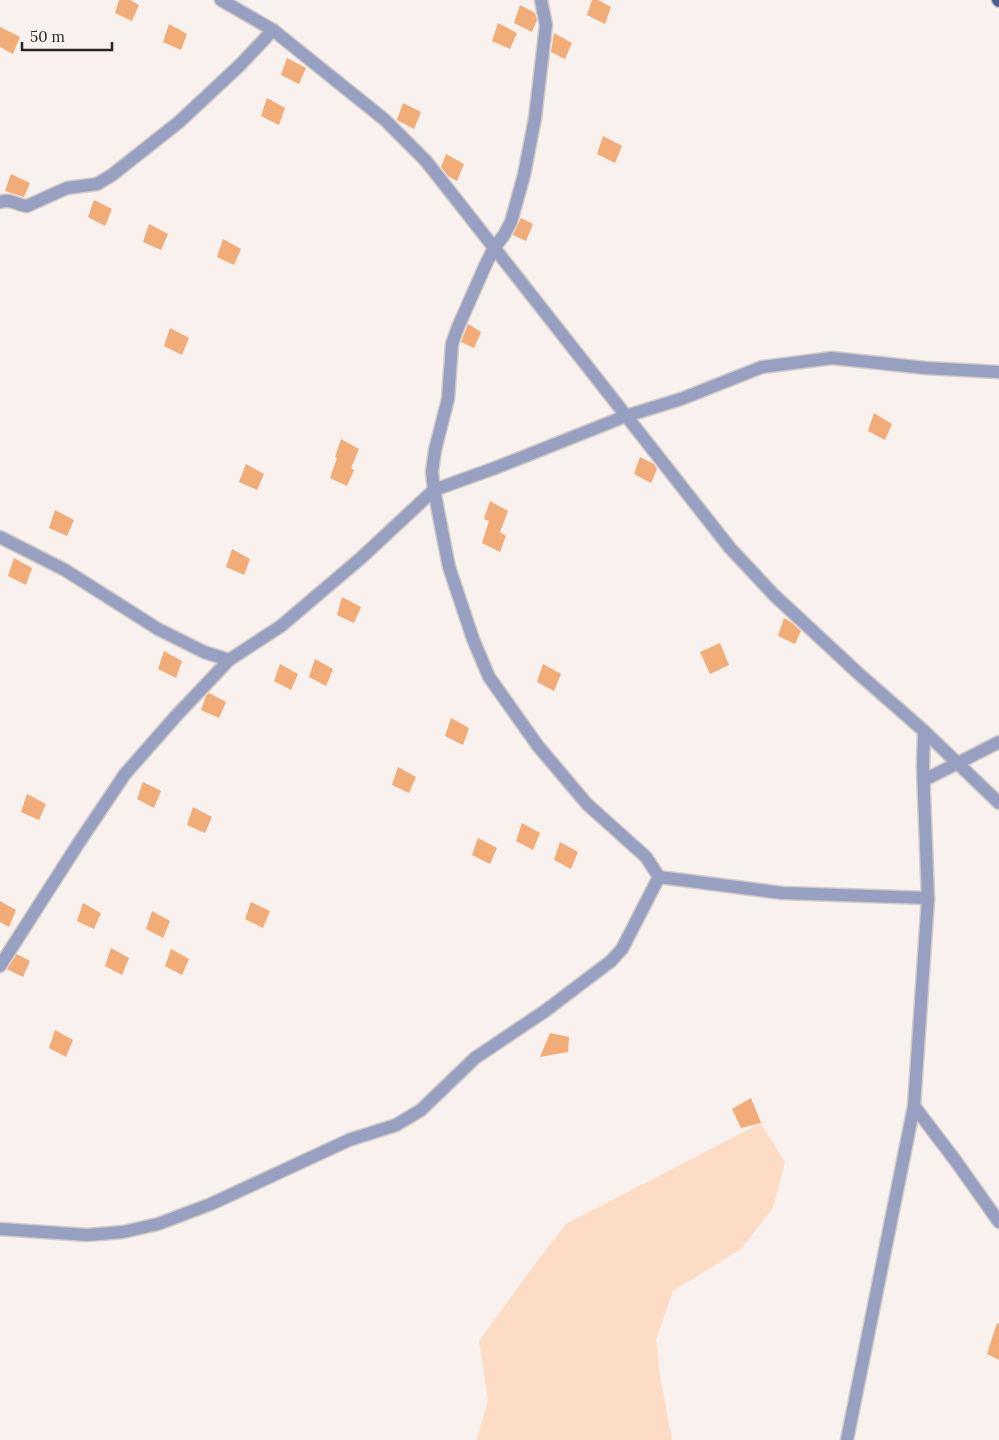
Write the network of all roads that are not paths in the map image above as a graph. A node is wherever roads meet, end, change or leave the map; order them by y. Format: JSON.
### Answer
{"nodes":[{"id":1,"x":221,"y":0,"type":"edge"},
{"id":2,"x":541,"y":0,"type":"edge"},
{"id":3,"x":235,"y":4,"type":"edge"},
{"id":4,"x":273,"y":30,"type":"junction"},
{"id":5,"x":0,"y":202,"type":"edge"},
{"id":6,"x":494,"y":248,"type":"junction"},
{"id":7,"x":999,"y":372,"type":"edge"},
{"id":8,"x":626,"y":416,"type":"junction"},
{"id":9,"x":434,"y":490,"type":"junction"},
{"id":10,"x":0,"y":537,"type":"edge"},
{"id":11,"x":229,"y":660,"type":"junction"},
{"id":12,"x":924,"y":730,"type":"junction"},
{"id":13,"x":999,"y":742,"type":"edge"},
{"id":14,"x":958,"y":764,"type":"junction"},
{"id":15,"x":924,"y":780,"type":"junction"},
{"id":16,"x":999,"y":802,"type":"edge"},
{"id":17,"x":659,"y":876,"type":"junction"},
{"id":18,"x":928,"y":898,"type":"junction"},
{"id":19,"x":0,"y":966,"type":"edge"},
{"id":20,"x":914,"y":1106,"type":"junction"},
{"id":21,"x":999,"y":1222,"type":"edge"},
{"id":22,"x":0,"y":1229,"type":"edge"},
{"id":23,"x":847,"y":1440,"type":"edge"}],
"edges":[{"from":1,"to":3,"type":"street"},
{"from":2,"to":6,"type":"street"},
{"from":3,"to":4,"type":"street"},
{"from":4,"to":5,"type":"street"},
{"from":4,"to":6,"type":"street"},
{"from":6,"to":8,"type":"street"},
{"from":6,"to":9,"type":"street"},
{"from":7,"to":8,"type":"street"},
{"from":8,"to":9,"type":"street"},
{"from":8,"to":12,"type":"street"},
{"from":9,"to":11,"type":"street"},
{"from":9,"to":17,"type":"street"},
{"from":10,"to":11,"type":"street"},
{"from":11,"to":19,"type":"street"},
{"from":12,"to":14,"type":"street"},
{"from":12,"to":15,"type":"street"},
{"from":13,"to":14,"type":"street"},
{"from":14,"to":15,"type":"street"},
{"from":14,"to":16,"type":"street"},
{"from":15,"to":18,"type":"street"},
{"from":17,"to":18,"type":"street"},
{"from":17,"to":22,"type":"street"},
{"from":18,"to":20,"type":"street"},
{"from":20,"to":21,"type":"street"},
{"from":20,"to":23,"type":"street"}]}
